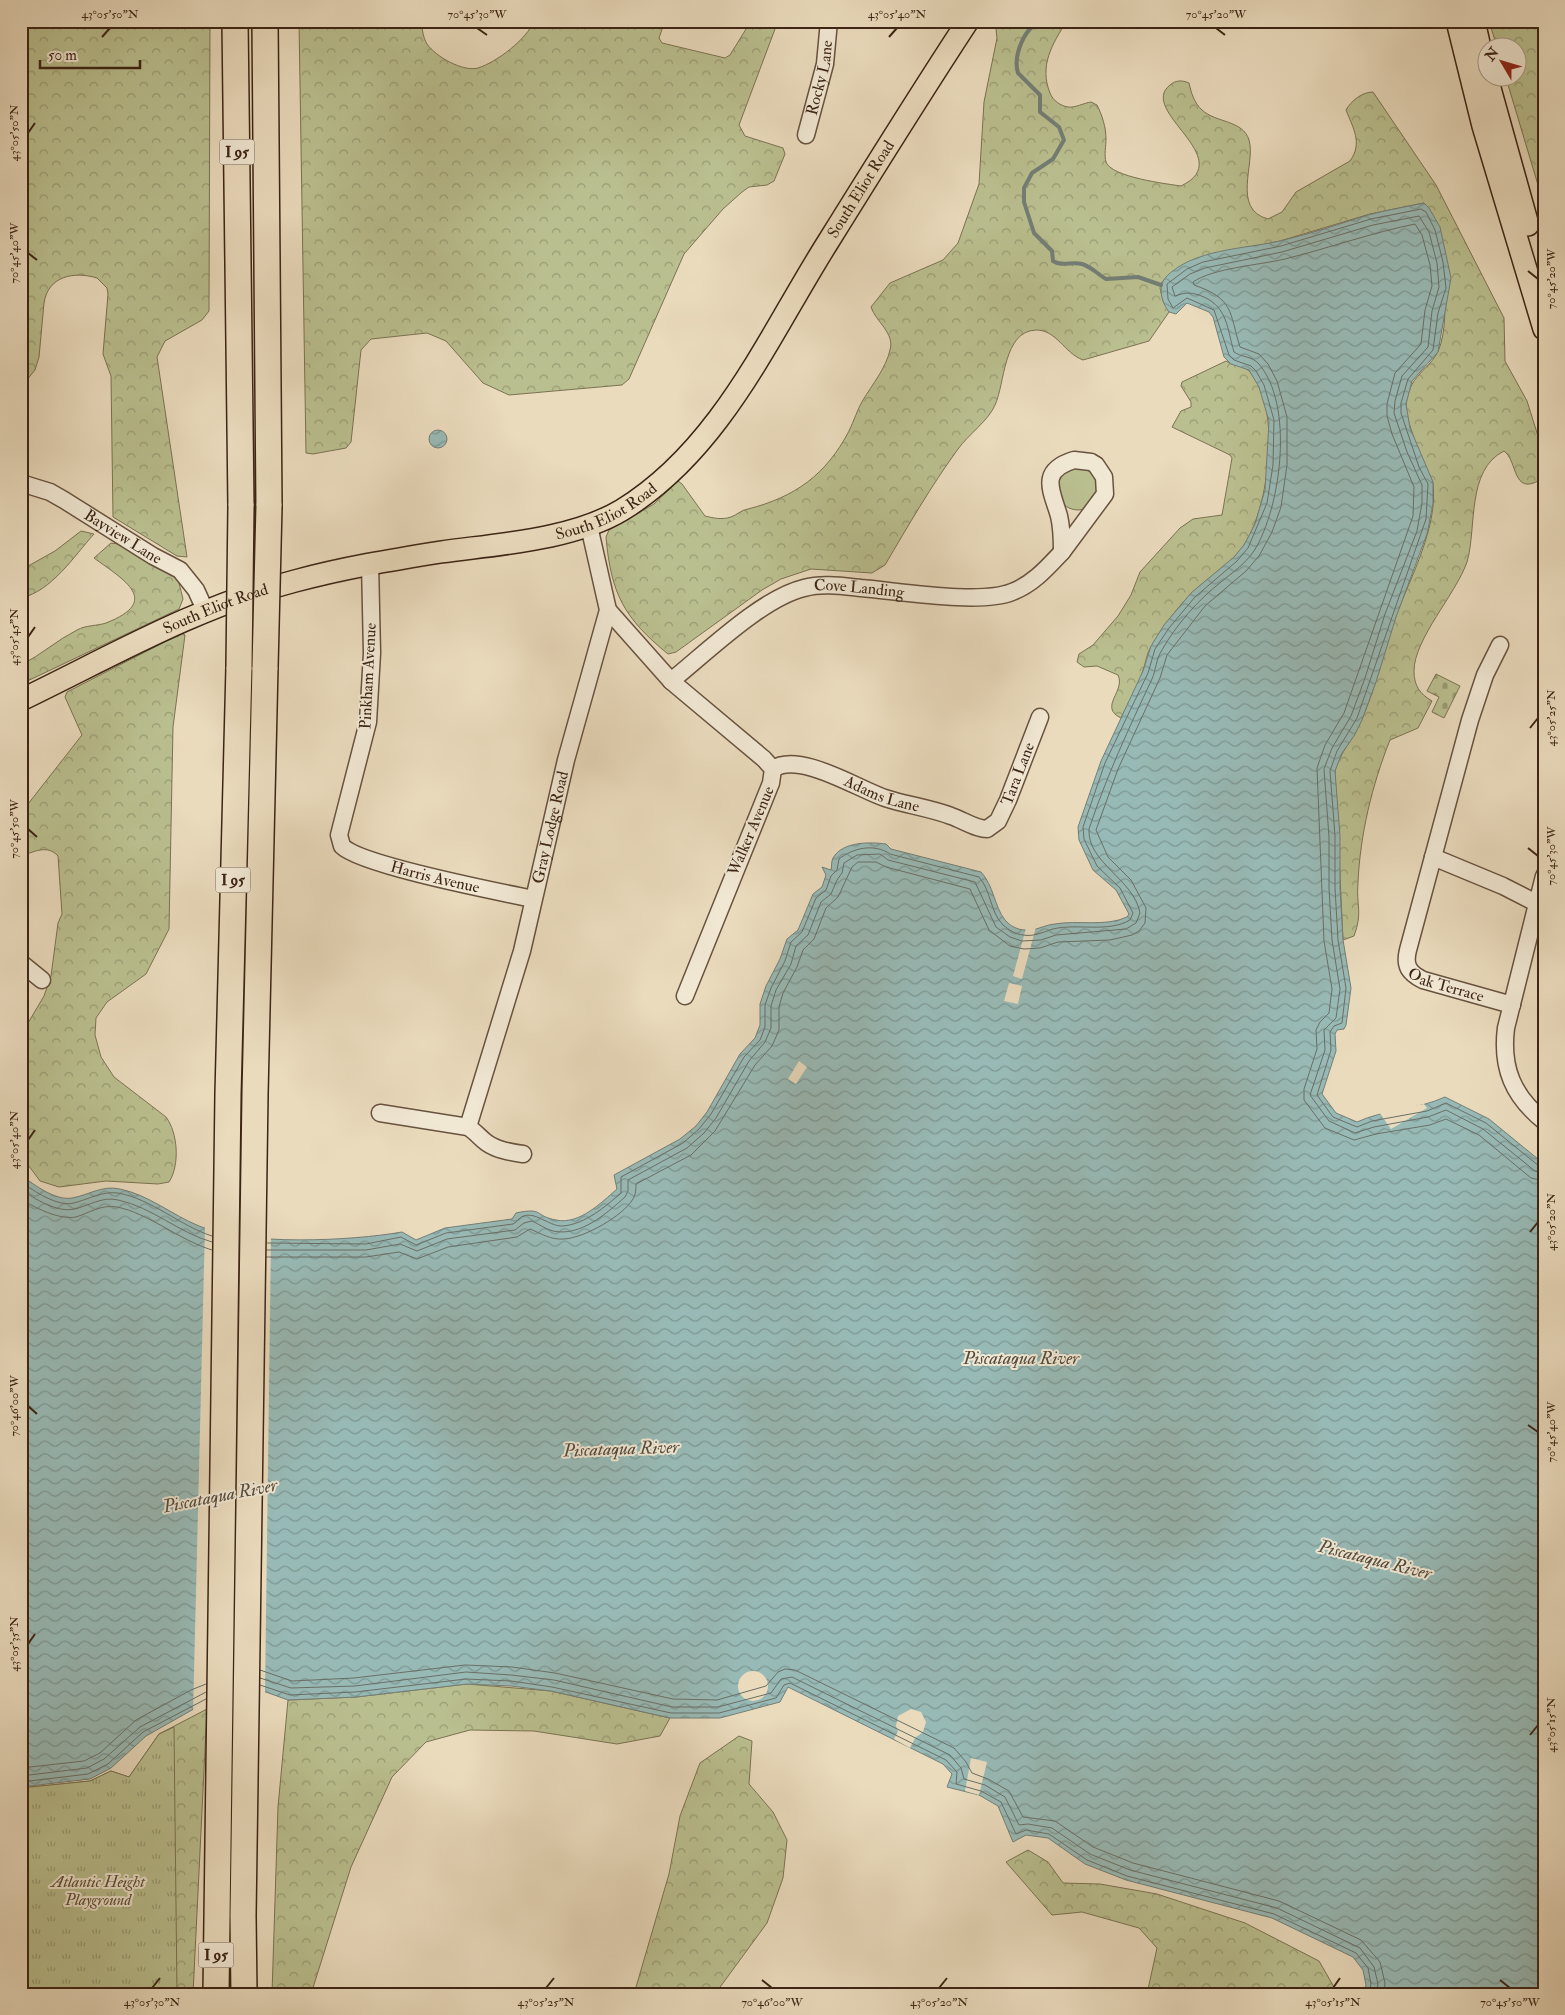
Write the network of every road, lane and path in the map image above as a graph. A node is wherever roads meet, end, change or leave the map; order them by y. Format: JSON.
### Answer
{"nodes":[{"id":1,"x":235,"y":21,"type":"edge"},
{"id":2,"x":265,"y":21,"type":"edge"},
{"id":3,"x":829,"y":21,"type":"edge"},
{"id":4,"x":968,"y":21,"type":"edge"},
{"id":5,"x":1457,"y":21,"type":"edge"},
{"id":6,"x":1474,"y":21,"type":"edge"},
{"id":7,"x":806,"y":135,"type":"dead end"},
{"id":8,"x":1544,"y":278,"type":"edge"},
{"id":9,"x":1544,"y":329,"type":"edge"},
{"id":10,"x":21,"y":483,"type":"edge"},
{"id":11,"x":589,"y":526,"type":"junction"},
{"id":12,"x":1062,"y":552,"type":"junction"},
{"id":13,"x":370,"y":563,"type":"junction"},
{"id":14,"x":608,"y":610,"type":"junction"},
{"id":15,"x":206,"y":612,"type":"junction"},
{"id":16,"x":1500,"y":645,"type":"dead end"},
{"id":17,"x":670,"y":681,"type":"junction"},
{"id":18,"x":21,"y":700,"type":"edge"},
{"id":19,"x":1040,"y":717,"type":"dead end"},
{"id":20,"x":773,"y":769,"type":"junction"},
{"id":21,"x":992,"y":827,"type":"joint"},
{"id":22,"x":342,"y":846,"type":"joint"},
{"id":23,"x":1433,"y":857,"type":"junction"},
{"id":24,"x":1544,"y":876,"type":"edge"},
{"id":25,"x":533,"y":899,"type":"junction"},
{"id":26,"x":1540,"y":905,"type":"edge"},
{"id":27,"x":21,"y":963,"type":"edge"},
{"id":28,"x":42,"y":980,"type":"dead end"},
{"id":29,"x":685,"y":996,"type":"dead end"},
{"id":30,"x":1512,"y":1005,"type":"junction"},
{"id":31,"x":380,"y":1112,"type":"dead end"},
{"id":32,"x":1544,"y":1121,"type":"edge"},
{"id":33,"x":468,"y":1127,"type":"junction"},
{"id":34,"x":523,"y":1154,"type":"dead end"},
{"id":35,"x":216,"y":1994,"type":"edge"},
{"id":36,"x":244,"y":1994,"type":"edge"}],
"edges":[{"from":1,"to":35,"type":"highway","number":"I 95","bridge":true},
{"from":2,"to":36,"type":"highway","number":"I 95","bridge":true},
{"from":3,"to":7,"type":"street","name":"Rocky Lane"},
{"from":4,"to":11,"type":"main road","name":"South Eliot Road"},
{"from":5,"to":9,"type":"main road"},
{"from":6,"to":8,"type":"main road"},
{"from":10,"to":15,"type":"street","name":"Bayview Lane"},
{"from":11,"to":13,"type":"main road","name":"South Eliot Road"},
{"from":11,"to":14,"type":"street","name":"Gray Lodge Road"},
{"from":12,"to":12,"type":"street","name":"Cove Landing"},
{"from":12,"to":17,"type":"street","name":"Cove Landing"},
{"from":13,"to":15,"type":"main road","name":"South Eliot Road"},
{"from":13,"to":22,"type":"street","name":"Pinkham Avenue"},
{"from":14,"to":17,"type":"street","name":"Walker Avenue"},
{"from":14,"to":25,"type":"street","name":"Gray Lodge Road"},
{"from":15,"to":18,"type":"main road","name":"South Eliot Road"},
{"from":16,"to":23,"type":"street","name":"Oak Terrace"},
{"from":17,"to":20,"type":"street","name":"Walker Avenue"},
{"from":19,"to":21,"type":"street","name":"Tara Lane"},
{"from":20,"to":21,"type":"street","name":"Adams Lane"},
{"from":20,"to":29,"type":"street","name":"Walker Avenue"},
{"from":22,"to":25,"type":"street","name":"Harris Avenue"},
{"from":23,"to":26,"type":"street"},
{"from":23,"to":30,"type":"street","name":"Oak Terrace"},
{"from":24,"to":26,"type":"street"},
{"from":25,"to":33,"type":"street","name":"Gray Lodge Road"},
{"from":26,"to":30,"type":"street"},
{"from":27,"to":28,"type":"street"},
{"from":30,"to":32,"type":"street"},
{"from":31,"to":33,"type":"street"},
{"from":33,"to":34,"type":"street"}]}
